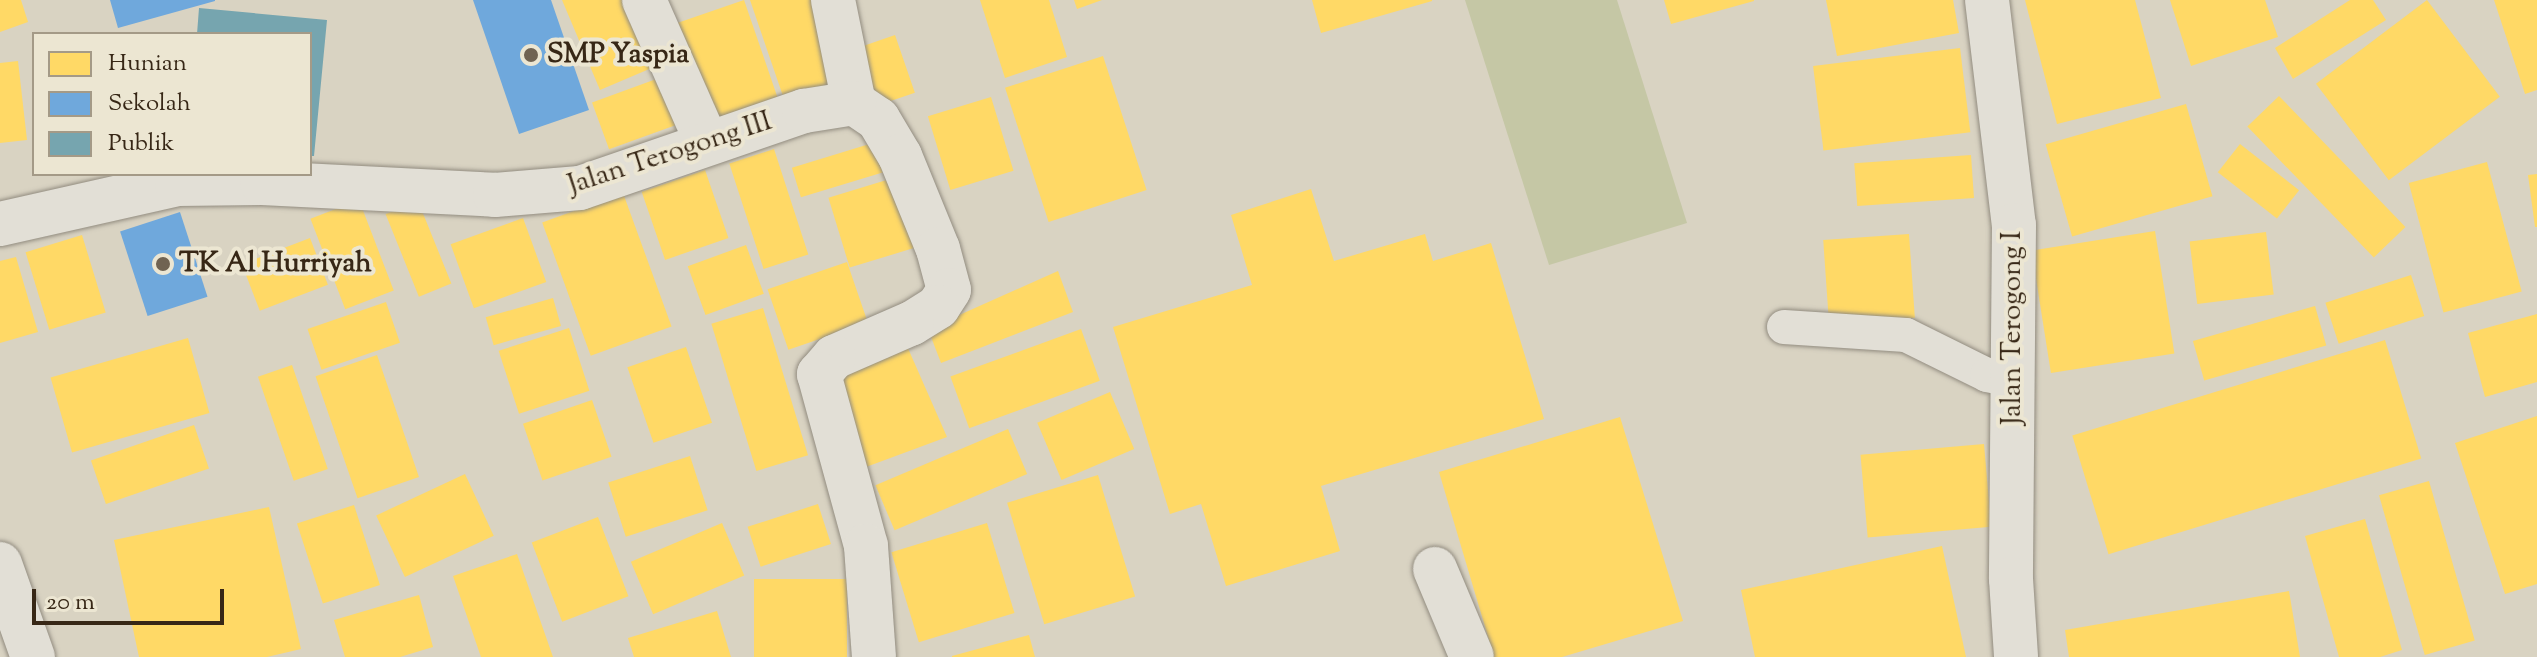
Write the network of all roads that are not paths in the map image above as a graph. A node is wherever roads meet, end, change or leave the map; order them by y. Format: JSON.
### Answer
{"nodes":[{"id":1,"x":644,"y":0,"type":"edge"},
{"id":2,"x":833,"y":0,"type":"edge"},
{"id":3,"x":1987,"y":0,"type":"edge"},
{"id":4,"x":854,"y":103,"type":"junction"},
{"id":5,"x":707,"y":143,"type":"junction"},
{"id":6,"x":0,"y":224,"type":"edge"},
{"id":7,"x":1784,"y":327,"type":"dead end"},
{"id":8,"x":2013,"y":380,"type":"junction"},
{"id":9,"x":0,"y":564,"type":"edge"},
{"id":10,"x":1435,"y":569,"type":"dead end"},
{"id":11,"x":33,"y":657,"type":"edge"},
{"id":12,"x":874,"y":657,"type":"edge"},
{"id":13,"x":1472,"y":657,"type":"edge"},
{"id":14,"x":2016,"y":657,"type":"edge"}],
"edges":[{"from":1,"to":5,"type":"street"},
{"from":2,"to":4,"type":"street"},
{"from":3,"to":8,"type":"street","name":"Jalan Terogong I"},
{"from":4,"to":5,"type":"street","name":"Jalan Terogong III"},
{"from":4,"to":12,"type":"street"},
{"from":5,"to":6,"type":"street","name":"Jalan Terogong III"},
{"from":7,"to":8,"type":"lane"},
{"from":8,"to":14,"type":"street","name":"Jalan Terogong I"},
{"from":9,"to":11,"type":"street"},
{"from":10,"to":13,"type":"street"}]}
